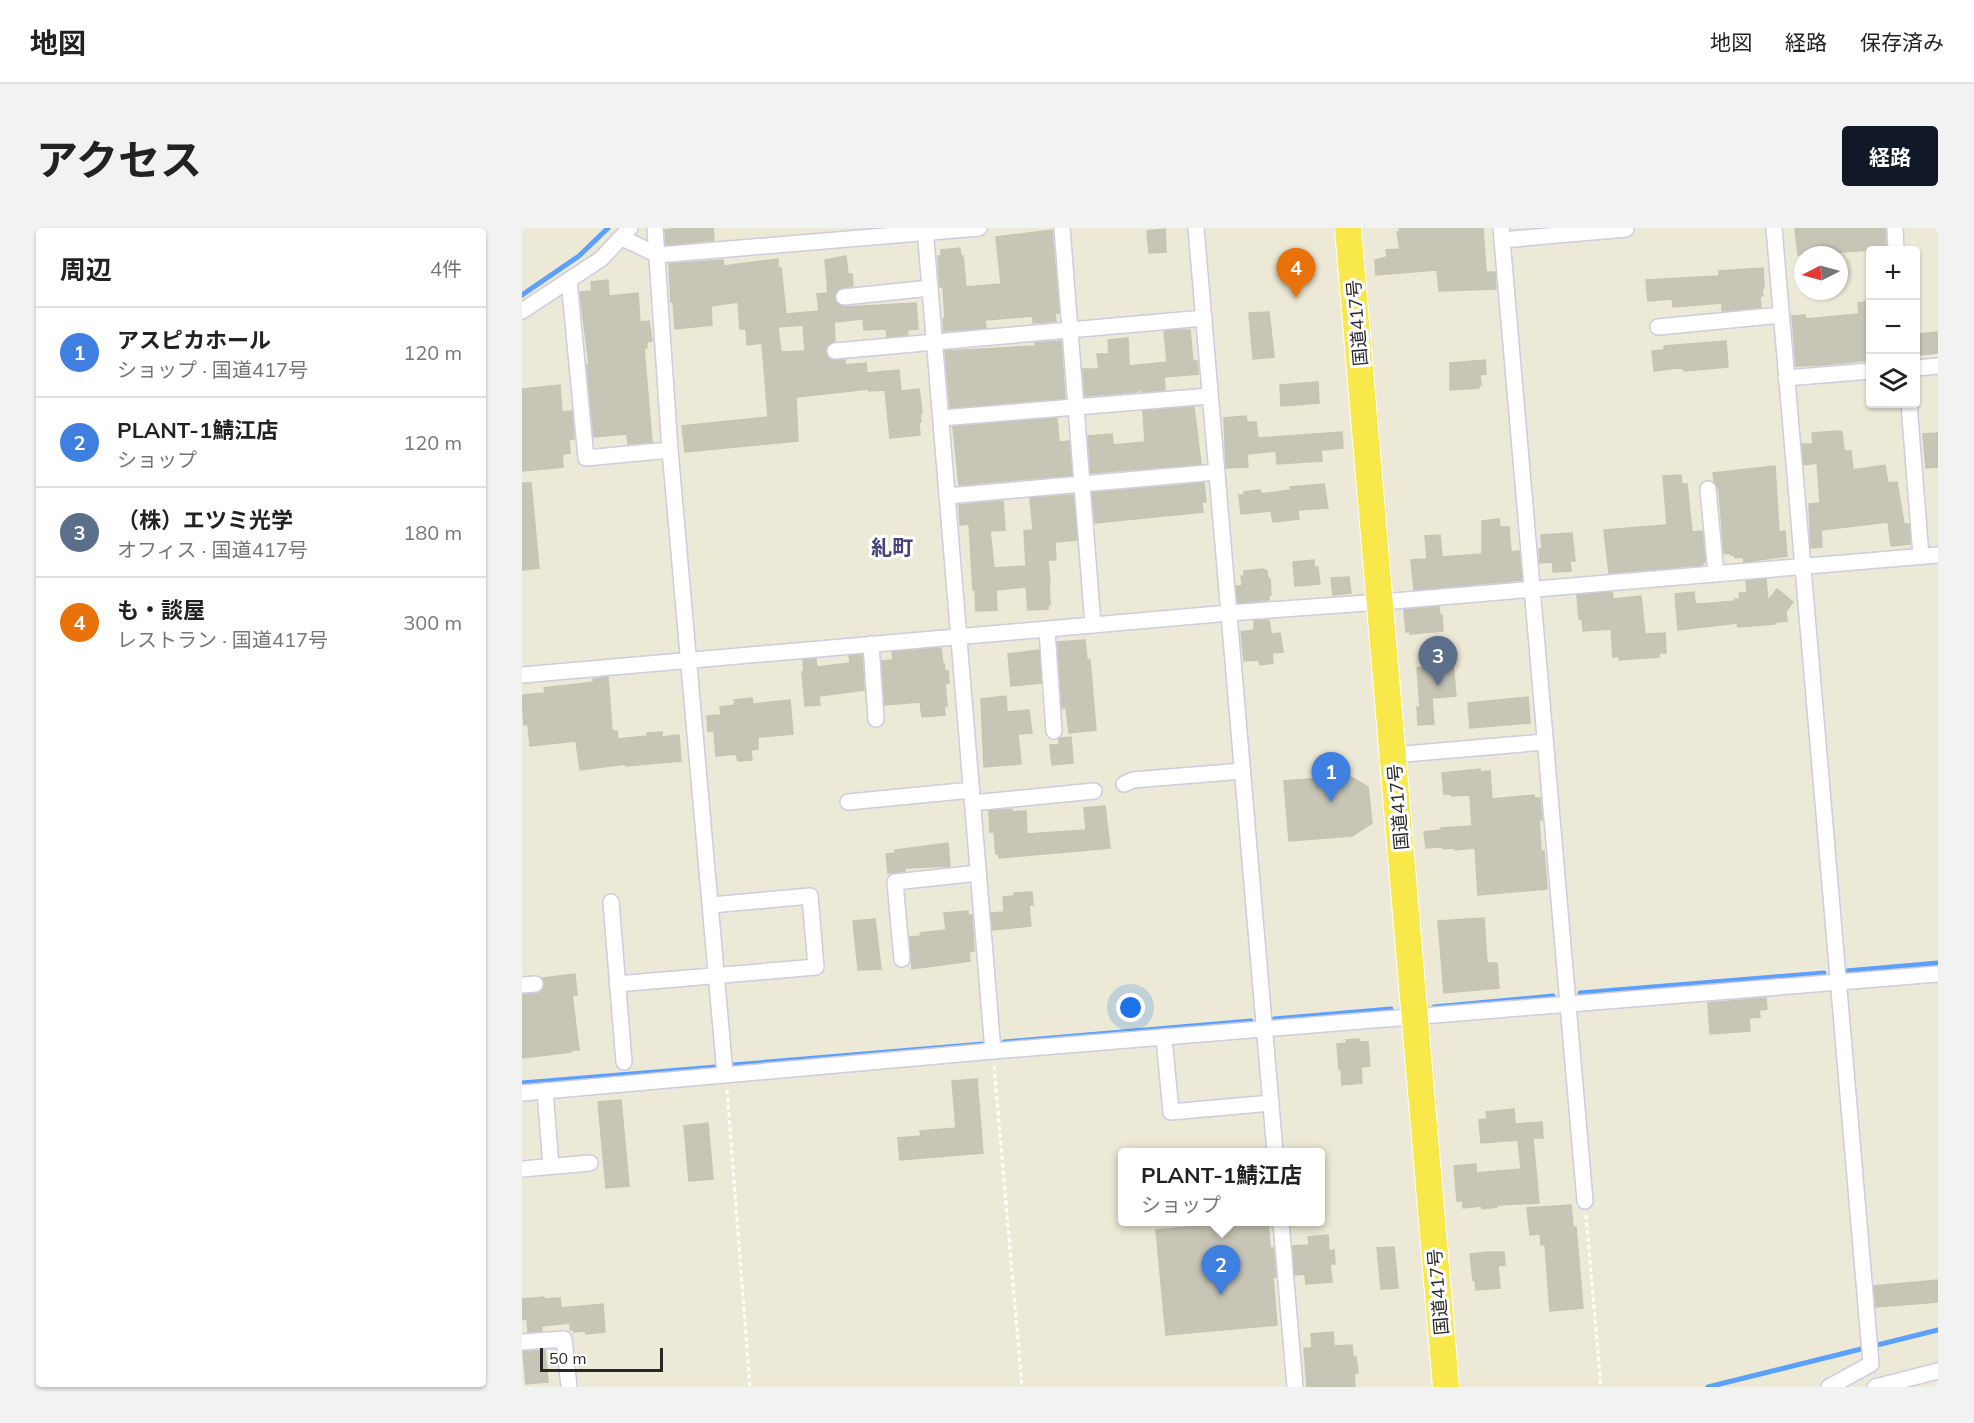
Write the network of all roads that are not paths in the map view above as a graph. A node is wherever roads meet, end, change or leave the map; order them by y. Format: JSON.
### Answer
{"nodes":[{"id":1,"x":655,"y":228,"type":"edge"},
{"id":2,"x":979,"y":228,"type":"edge"},
{"id":3,"x":1062,"y":228,"type":"edge"},
{"id":4,"x":1196,"y":228,"type":"edge"},
{"id":5,"x":1348,"y":228,"type":"edge"},
{"id":6,"x":1774,"y":228,"type":"edge"},
{"id":7,"x":1895,"y":228,"type":"edge"},
{"id":8,"x":1626,"y":229,"type":"edge"},
{"id":9,"x":925,"y":230,"type":"edge"},
{"id":10,"x":626,"y":233,"type":"edge"},
{"id":11,"x":1502,"y":234,"type":"edge"},
{"id":12,"x":1896,"y":246,"type":"edge"},
{"id":13,"x":658,"y":255,"type":"junction"},
{"id":14,"x":568,"y":280,"type":"junction"},
{"id":15,"x":930,"y":288,"type":"junction"},
{"id":16,"x":844,"y":297,"type":"dead end"},
{"id":17,"x":522,"y":311,"type":"edge"},
{"id":18,"x":1781,"y":315,"type":"junction"},
{"id":19,"x":1203,"y":318,"type":"junction"},
{"id":20,"x":1658,"y":327,"type":"dead end"},
{"id":21,"x":1069,"y":330,"type":"junction"},
{"id":22,"x":934,"y":343,"type":"junction"},
{"id":23,"x":836,"y":351,"type":"dead end"},
{"id":24,"x":1938,"y":366,"type":"edge"},
{"id":25,"x":1920,"y":368,"type":"edge"},
{"id":26,"x":1866,"y":371,"type":"edge"},
{"id":27,"x":1786,"y":378,"type":"junction"},
{"id":28,"x":1210,"y":396,"type":"junction"},
{"id":29,"x":1076,"y":407,"type":"junction"},
{"id":30,"x":1909,"y":408,"type":"edge"},
{"id":31,"x":941,"y":417,"type":"junction"},
{"id":32,"x":670,"y":450,"type":"junction"},
{"id":33,"x":1217,"y":472,"type":"junction"},
{"id":34,"x":1083,"y":485,"type":"junction"},
{"id":35,"x":1708,"y":489,"type":"dead end"},
{"id":36,"x":947,"y":496,"type":"junction"},
{"id":37,"x":1938,"y":555,"type":"edge"},
{"id":38,"x":1921,"y":556,"type":"junction"},
{"id":39,"x":1802,"y":567,"type":"junction"},
{"id":40,"x":1716,"y":574,"type":"junction"},
{"id":41,"x":1532,"y":590,"type":"junction"},
{"id":42,"x":1381,"y":601,"type":"junction"},
{"id":43,"x":1229,"y":613,"type":"junction"},
{"id":44,"x":1093,"y":626,"type":"junction"},
{"id":45,"x":1047,"y":630,"type":"junction"},
{"id":46,"x":959,"y":638,"type":"junction"},
{"id":47,"x":871,"y":644,"type":"junction"},
{"id":48,"x":690,"y":660,"type":"junction"},
{"id":49,"x":522,"y":675,"type":"edge"},
{"id":50,"x":876,"y":719,"type":"dead end"},
{"id":51,"x":1054,"y":731,"type":"dead end"},
{"id":52,"x":1545,"y":742,"type":"junction"},
{"id":53,"x":1394,"y":755,"type":"junction"},
{"id":54,"x":1242,"y":771,"type":"junction"},
{"id":55,"x":1124,"y":784,"type":"dead end"},
{"id":56,"x":1094,"y":791,"type":"dead end"},
{"id":57,"x":972,"y":796,"type":"junction"},
{"id":58,"x":848,"y":802,"type":"dead end"},
{"id":59,"x":978,"y":873,"type":"junction"},
{"id":60,"x":611,"y":902,"type":"dead end"},
{"id":61,"x":711,"y":905,"type":"junction"},
{"id":62,"x":902,"y":959,"type":"dead end"},
{"id":63,"x":1938,"y":974,"type":"edge"},
{"id":64,"x":717,"y":975,"type":"junction"},
{"id":65,"x":1840,"y":982,"type":"junction"},
{"id":66,"x":617,"y":984,"type":"junction"},
{"id":67,"x":1567,"y":1004,"type":"junction"},
{"id":68,"x":1415,"y":1017,"type":"junction"},
{"id":69,"x":1264,"y":1030,"type":"junction"},
{"id":70,"x":1164,"y":1038,"type":"junction"},
{"id":71,"x":993,"y":1051,"type":"junction"},
{"id":72,"x":624,"y":1062,"type":"dead end"},
{"id":73,"x":725,"y":1074,"type":"junction"},
{"id":74,"x":545,"y":1091,"type":"junction"},
{"id":75,"x":522,"y":1093,"type":"edge"},
{"id":76,"x":1271,"y":1103,"type":"junction"},
{"id":77,"x":1275,"y":1148,"type":"edge"},
{"id":78,"x":590,"y":1163,"type":"dead end"},
{"id":79,"x":552,"y":1166,"type":"junction"},
{"id":80,"x":522,"y":1169,"type":"edge"},
{"id":81,"x":1585,"y":1202,"type":"road end"},
{"id":82,"x":1281,"y":1226,"type":"edge"},
{"id":83,"x":522,"y":1342,"type":"edge"},
{"id":84,"x":1938,"y":1371,"type":"edge"},
{"id":85,"x":569,"y":1387,"type":"edge"},
{"id":86,"x":1295,"y":1387,"type":"edge"},
{"id":87,"x":1446,"y":1387,"type":"edge"},
{"id":88,"x":1829,"y":1387,"type":"edge"},
{"id":89,"x":1875,"y":1387,"type":"edge"}],
"edges":[{"from":1,"to":13,"type":"street"},
{"from":2,"to":9,"type":"street"},
{"from":3,"to":21,"type":"street"},
{"from":4,"to":19,"type":"street"},
{"from":5,"to":42,"type":"highway","name":"国道417号"},
{"from":6,"to":18,"type":"street"},
{"from":7,"to":12,"type":"street"},
{"from":8,"to":11,"type":"street"},
{"from":9,"to":13,"type":"street"},
{"from":9,"to":15,"type":"street"},
{"from":10,"to":13,"type":"street"},
{"from":10,"to":14,"type":"street"},
{"from":11,"to":41,"type":"street"},
{"from":13,"to":32,"type":"street"},
{"from":14,"to":17,"type":"street"},
{"from":14,"to":32,"type":"street"},
{"from":15,"to":16,"type":"street"},
{"from":15,"to":22,"type":"street"},
{"from":18,"to":20,"type":"street"},
{"from":18,"to":27,"type":"street"},
{"from":19,"to":21,"type":"street"},
{"from":19,"to":28,"type":"street"},
{"from":21,"to":22,"type":"street"},
{"from":21,"to":29,"type":"street"},
{"from":22,"to":23,"type":"street"},
{"from":22,"to":31,"type":"street"},
{"from":24,"to":25,"type":"street"},
{"from":26,"to":27,"type":"street"},
{"from":27,"to":39,"type":"street"},
{"from":28,"to":29,"type":"street"},
{"from":28,"to":33,"type":"street"},
{"from":29,"to":31,"type":"street"},
{"from":29,"to":34,"type":"street"},
{"from":30,"to":38,"type":"street"},
{"from":31,"to":36,"type":"street"},
{"from":32,"to":48,"type":"street"},
{"from":33,"to":34,"type":"street"},
{"from":33,"to":43,"type":"street"},
{"from":34,"to":36,"type":"street"},
{"from":34,"to":44,"type":"street"},
{"from":35,"to":40,"type":"street"},
{"from":36,"to":46,"type":"street"},
{"from":37,"to":38,"type":"street"},
{"from":38,"to":39,"type":"street"},
{"from":39,"to":40,"type":"street"},
{"from":39,"to":65,"type":"street"},
{"from":40,"to":41,"type":"street"},
{"from":41,"to":42,"type":"street"},
{"from":41,"to":52,"type":"street"},
{"from":42,"to":43,"type":"street"},
{"from":42,"to":53,"type":"highway","name":"国道417号"},
{"from":43,"to":44,"type":"street"},
{"from":43,"to":54,"type":"street"},
{"from":44,"to":45,"type":"street"},
{"from":45,"to":46,"type":"street"},
{"from":45,"to":51,"type":"street"},
{"from":46,"to":47,"type":"street"},
{"from":46,"to":57,"type":"street"},
{"from":47,"to":48,"type":"street"},
{"from":47,"to":50,"type":"street"},
{"from":48,"to":49,"type":"street"},
{"from":48,"to":61,"type":"street"},
{"from":52,"to":53,"type":"street"},
{"from":52,"to":67,"type":"street"},
{"from":53,"to":68,"type":"highway","name":"国道417号"},
{"from":54,"to":55,"type":"street"},
{"from":54,"to":69,"type":"street"},
{"from":56,"to":57,"type":"street"},
{"from":57,"to":58,"type":"street"},
{"from":57,"to":59,"type":"street"},
{"from":59,"to":62,"type":"street"},
{"from":59,"to":71,"type":"street"},
{"from":60,"to":66,"type":"street"},
{"from":61,"to":64,"type":"street"},
{"from":61,"to":64,"type":"street"},
{"from":63,"to":65,"type":"street"},
{"from":64,"to":66,"type":"street"},
{"from":64,"to":73,"type":"street"},
{"from":65,"to":67,"type":"street"},
{"from":65,"to":88,"type":"street"},
{"from":66,"to":72,"type":"street"},
{"from":67,"to":68,"type":"street"},
{"from":67,"to":81,"type":"street"},
{"from":68,"to":69,"type":"street"},
{"from":68,"to":87,"type":"highway","name":"国道417号"},
{"from":69,"to":70,"type":"street"},
{"from":69,"to":76,"type":"street"},
{"from":70,"to":71,"type":"street"},
{"from":70,"to":76,"type":"street"},
{"from":71,"to":73,"type":"street"},
{"from":73,"to":74,"type":"street"},
{"from":74,"to":75,"type":"street"},
{"from":74,"to":79,"type":"street"},
{"from":76,"to":77,"type":"street"},
{"from":78,"to":79,"type":"street"},
{"from":79,"to":80,"type":"street"},
{"from":82,"to":86,"type":"street"},
{"from":83,"to":85,"type":"street"},
{"from":84,"to":89,"type":"street"}]}
